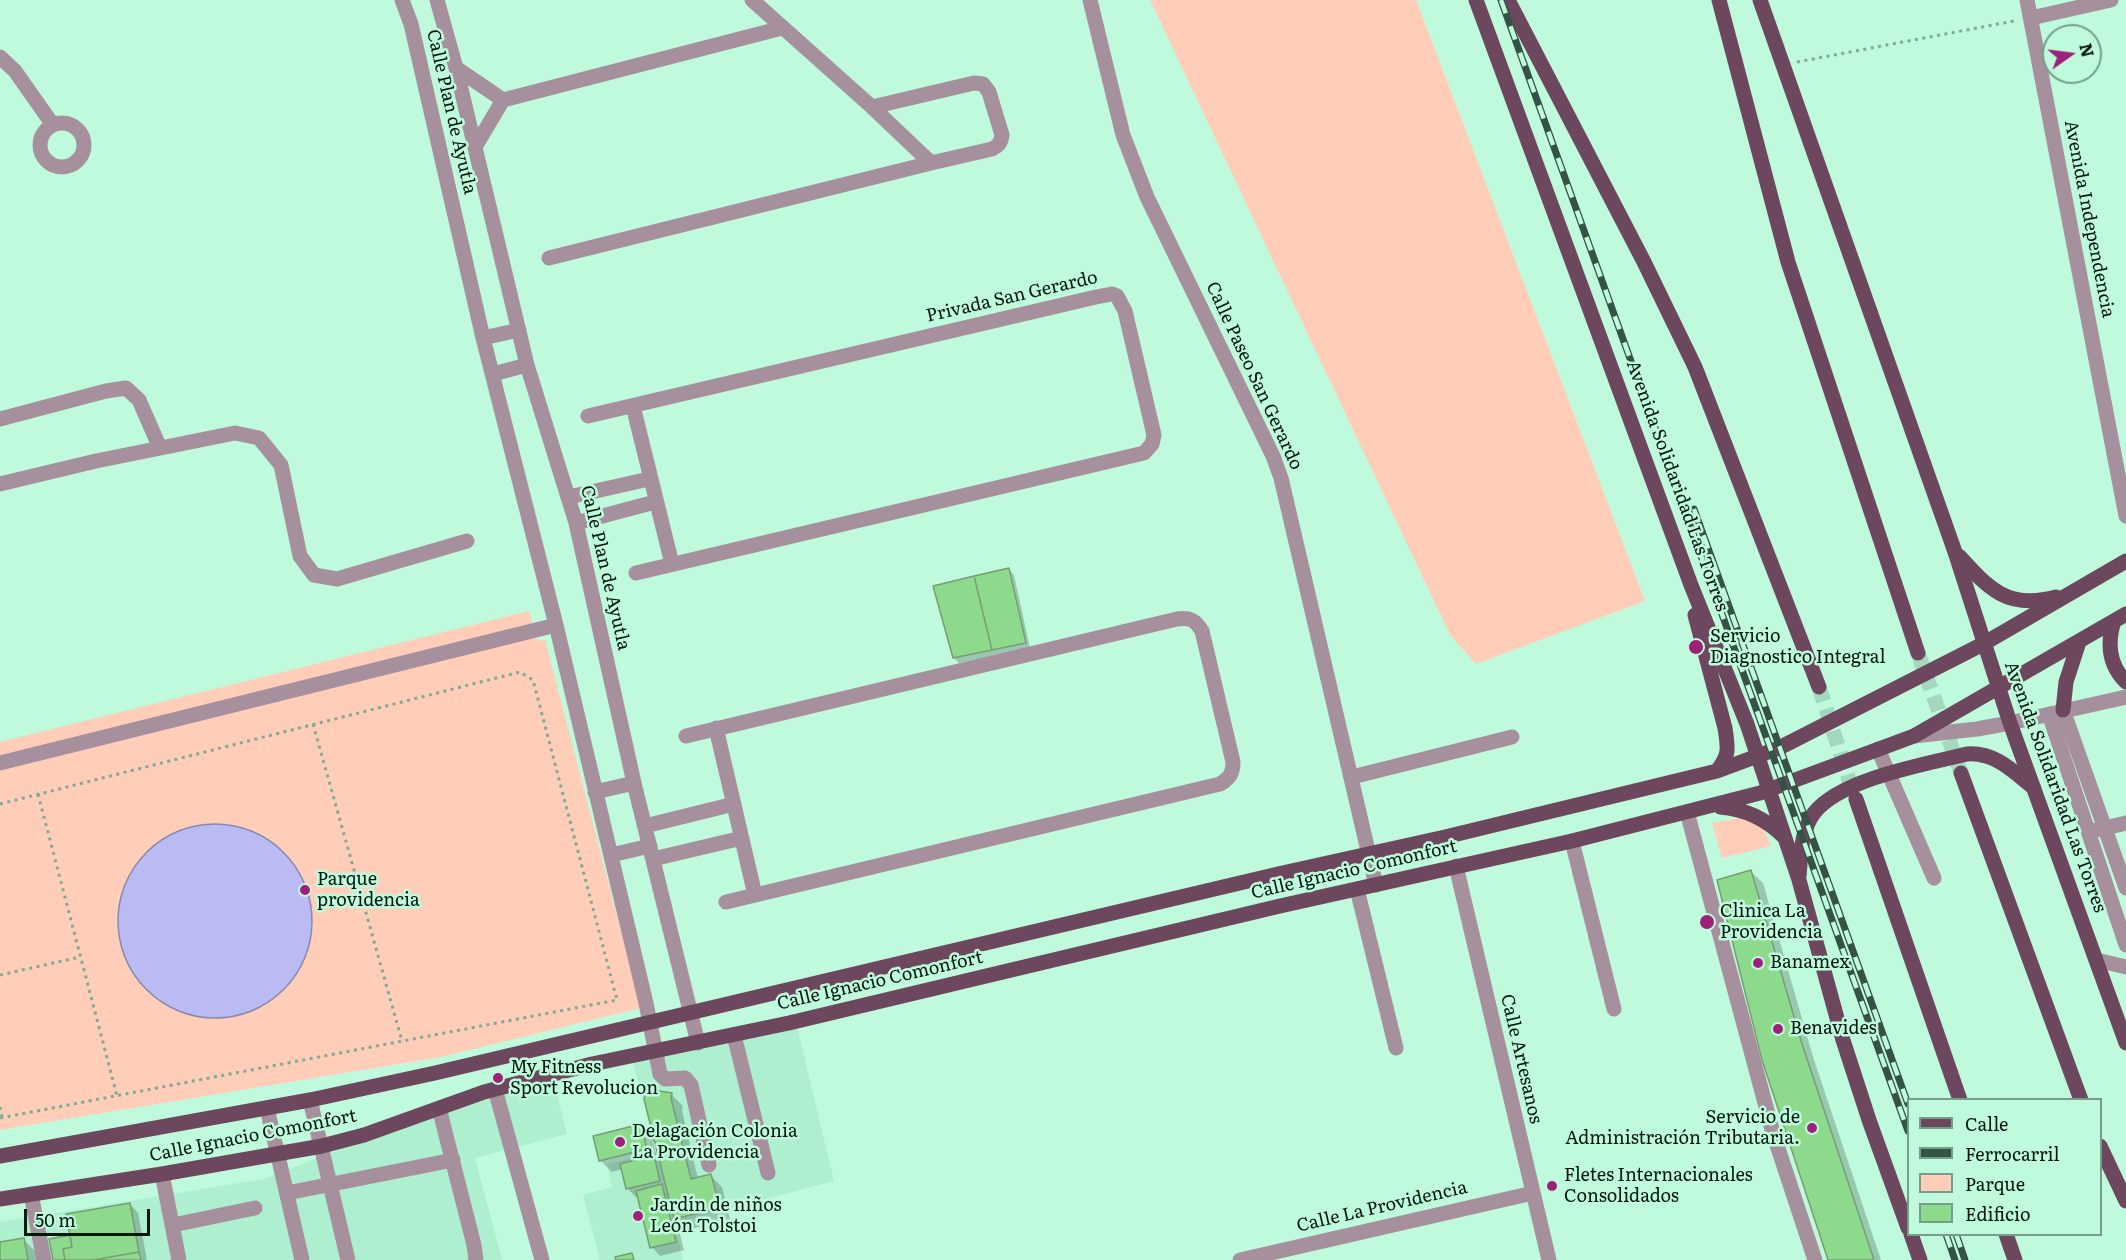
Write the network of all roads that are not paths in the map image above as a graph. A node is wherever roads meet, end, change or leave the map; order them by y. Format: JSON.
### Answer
{"nodes":[{"id":1,"x":402,"y":0,"type":"edge"},
{"id":2,"x":437,"y":0,"type":"edge"},
{"id":3,"x":752,"y":0,"type":"edge"},
{"id":4,"x":1090,"y":0,"type":"edge"},
{"id":5,"x":1476,"y":0,"type":"edge"},
{"id":6,"x":1508,"y":0,"type":"edge"},
{"id":7,"x":1719,"y":0,"type":"edge"},
{"id":8,"x":1760,"y":0,"type":"edge"},
{"id":9,"x":2027,"y":0,"type":"edge"},
{"id":10,"x":2111,"y":0,"type":"edge"},
{"id":11,"x":2031,"y":18,"type":"junction"},
{"id":12,"x":782,"y":28,"type":"junction"},
{"id":13,"x":0,"y":57,"type":"edge"},
{"id":14,"x":456,"y":68,"type":"junction"},
{"id":15,"x":503,"y":100,"type":"junction"},
{"id":16,"x":872,"y":107,"type":"junction"},
{"id":17,"x":53,"y":125,"type":"dead end"},
{"id":18,"x":475,"y":147,"type":"junction"},
{"id":19,"x":931,"y":163,"type":"junction"},
{"id":20,"x":549,"y":258,"type":"dead end"},
{"id":21,"x":519,"y":330,"type":"junction"},
{"id":22,"x":483,"y":338,"type":"junction"},
{"id":23,"x":527,"y":365,"type":"junction"},
{"id":24,"x":493,"y":374,"type":"junction"},
{"id":25,"x":633,"y":406,"type":"junction"},
{"id":26,"x":588,"y":416,"type":"dead end"},
{"id":27,"x":0,"y":419,"type":"edge"},
{"id":28,"x":160,"y":448,"type":"junction"},
{"id":29,"x":649,"y":479,"type":"junction"},
{"id":30,"x":0,"y":484,"type":"edge"},
{"id":31,"x":569,"y":497,"type":"junction"},
{"id":32,"x":655,"y":502,"type":"junction"},
{"id":33,"x":2126,"y":516,"type":"edge"},
{"id":34,"x":576,"y":523,"type":"junction"},
{"id":35,"x":467,"y":541,"type":"dead end"},
{"id":36,"x":1954,"y":552,"type":"junction"},
{"id":37,"x":2126,"y":561,"type":"edge"},
{"id":38,"x":672,"y":564,"type":"junction"},
{"id":39,"x":636,"y":573,"type":"dead end"},
{"id":40,"x":1691,"y":585,"type":"junction"},
{"id":41,"x":2070,"y":593,"type":"junction"},
{"id":42,"x":2120,"y":617,"type":"edge"},
{"id":43,"x":556,"y":625,"type":"junction"},
{"id":44,"x":2079,"y":642,"type":"junction"},
{"id":45,"x":1983,"y":644,"type":"junction"},
{"id":46,"x":1918,"y":653,"type":"tunnel mouth"},
{"id":47,"x":2126,"y":682,"type":"edge"},
{"id":48,"x":1819,"y":687,"type":"tunnel mouth"},
{"id":49,"x":1998,"y":687,"type":"junction"},
{"id":50,"x":2126,"y":697,"type":"edge"},
{"id":51,"x":2056,"y":712,"type":"junction"},
{"id":52,"x":2010,"y":723,"type":"junction"},
{"id":53,"x":716,"y":728,"type":"junction"},
{"id":54,"x":686,"y":736,"type":"dead end"},
{"id":55,"x":1914,"y":736,"type":"junction"},
{"id":56,"x":1512,"y":737,"type":"dead end"},
{"id":57,"x":1878,"y":749,"type":"junction"},
{"id":58,"x":1758,"y":757,"type":"junction"},
{"id":59,"x":0,"y":763,"type":"edge"},
{"id":60,"x":1717,"y":771,"type":"junction"},
{"id":61,"x":1961,"y":773,"type":"tunnel mouth"},
{"id":62,"x":1889,"y":774,"type":"junction"},
{"id":63,"x":1352,"y":777,"type":"junction"},
{"id":64,"x":634,"y":783,"type":"junction"},
{"id":65,"x":2034,"y":788,"type":"junction"},
{"id":66,"x":1769,"y":790,"type":"junction"},
{"id":67,"x":595,"y":792,"type":"junction"},
{"id":68,"x":1856,"y":799,"type":"tunnel mouth"},
{"id":69,"x":734,"y":804,"type":"junction"},
{"id":70,"x":1711,"y":806,"type":"junction"},
{"id":71,"x":1687,"y":812,"type":"junction"},
{"id":72,"x":2126,"y":823,"type":"edge"},
{"id":73,"x":645,"y":826,"type":"junction"},
{"id":74,"x":2105,"y":827,"type":"junction"},
{"id":75,"x":2087,"y":832,"type":"junction"},
{"id":76,"x":742,"y":838,"type":"junction"},
{"id":77,"x":1785,"y":838,"type":"junction"},
{"id":78,"x":1572,"y":841,"type":"junction"},
{"id":79,"x":651,"y":853,"type":"junction"},
{"id":80,"x":611,"y":855,"type":"junction"},
{"id":81,"x":1368,"y":855,"type":"junction"},
{"id":82,"x":1456,"y":866,"type":"junction"},
{"id":83,"x":1934,"y":878,"type":"dead end"},
{"id":84,"x":1799,"y":880,"type":"junction"},
{"id":85,"x":1376,"y":885,"type":"junction"},
{"id":86,"x":2126,"y":888,"type":"edge"},
{"id":87,"x":1357,"y":889,"type":"junction"},
{"id":88,"x":755,"y":895,"type":"junction"},
{"id":89,"x":726,"y":902,"type":"dead end"},
{"id":90,"x":2126,"y":945,"type":"edge"},
{"id":91,"x":2096,"y":960,"type":"junction"},
{"id":92,"x":2126,"y":967,"type":"edge"},
{"id":93,"x":1614,"y":1009,"type":"dead end"},
{"id":94,"x":691,"y":1012,"type":"junction"},
{"id":95,"x":650,"y":1022,"type":"junction"},
{"id":96,"x":734,"y":1035,"type":"junction"},
{"id":97,"x":698,"y":1043,"type":"junction"},
{"id":98,"x":2126,"y":1043,"type":"edge"},
{"id":99,"x":1396,"y":1048,"type":"dead end"},
{"id":100,"x":656,"y":1051,"type":"junction"},
{"id":101,"x":495,"y":1089,"type":"junction"},
{"id":102,"x":1959,"y":1098,"type":"edge"},
{"id":103,"x":2080,"y":1098,"type":"edge"},
{"id":104,"x":310,"y":1100,"type":"junction"},
{"id":105,"x":267,"y":1108,"type":"junction"},
{"id":106,"x":439,"y":1108,"type":"junction"},
{"id":107,"x":322,"y":1146,"type":"junction"},
{"id":108,"x":2102,"y":1150,"type":"edge"},
{"id":109,"x":278,"y":1154,"type":"junction"},
{"id":110,"x":0,"y":1156,"type":"edge"},
{"id":111,"x":453,"y":1160,"type":"junction"},
{"id":112,"x":710,"y":1165,"type":"dead end"},
{"id":113,"x":768,"y":1173,"type":"dead end"},
{"id":114,"x":162,"y":1174,"type":"junction"},
{"id":115,"x":329,"y":1185,"type":"junction"},
{"id":116,"x":287,"y":1193,"type":"junction"},
{"id":117,"x":1533,"y":1193,"type":"junction"},
{"id":118,"x":31,"y":1194,"type":"junction"},
{"id":119,"x":0,"y":1199,"type":"edge"},
{"id":120,"x":2126,"y":1202,"type":"edge"},
{"id":121,"x":255,"y":1208,"type":"dead end"},
{"id":122,"x":173,"y":1225,"type":"junction"},
{"id":123,"x":1907,"y":1225,"type":"edge"},
{"id":124,"x":1912,"y":1236,"type":"edge"},
{"id":125,"x":2007,"y":1236,"type":"edge"},
{"id":126,"x":44,"y":1260,"type":"edge"},
{"id":127,"x":179,"y":1260,"type":"edge"},
{"id":128,"x":302,"y":1260,"type":"edge"},
{"id":129,"x":348,"y":1260,"type":"edge"},
{"id":130,"x":476,"y":1260,"type":"edge"},
{"id":131,"x":542,"y":1260,"type":"edge"},
{"id":132,"x":1240,"y":1260,"type":"edge"},
{"id":133,"x":1549,"y":1260,"type":"edge"},
{"id":134,"x":1815,"y":1260,"type":"edge"},
{"id":135,"x":1920,"y":1260,"type":"edge"},
{"id":136,"x":2014,"y":1260,"type":"edge"}],
"edges":[{"from":1,"to":22,"type":"street","name":"Calle Plan de Ayutla"},
{"from":2,"to":14,"type":"street","name":"Calle Plan de Ayutla"},
{"from":3,"to":12,"type":"street"},
{"from":4,"to":63,"type":"street","name":"Calle Paseo San Gerardo"},
{"from":5,"to":40,"type":"main road","name":"Avenida Solidaridad Las Torres"},
{"from":6,"to":48,"type":"main road"},
{"from":7,"to":46,"type":"main road"},
{"from":8,"to":36,"type":"main road","name":"Avenida Solidaridad Las Torres"},
{"from":9,"to":11,"type":"street","name":"Avenida Independencia"},
{"from":10,"to":11,"type":"street"},
{"from":11,"to":33,"type":"street","name":"Avenida Independencia"},
{"from":12,"to":15,"type":"street"},
{"from":12,"to":16,"type":"street"},
{"from":13,"to":17,"type":"street"},
{"from":14,"to":15,"type":"street"},
{"from":14,"to":18,"type":"street","name":"Calle Plan de Ayutla"},
{"from":15,"to":18,"type":"street"},
{"from":16,"to":19,"type":"street"},
{"from":16,"to":19,"type":"street"},
{"from":18,"to":21,"type":"street","name":"Calle Plan de Ayutla"},
{"from":19,"to":20,"type":"street"},
{"from":21,"to":22,"type":"street"},
{"from":21,"to":23,"type":"street","name":"Calle Plan de Ayutla"},
{"from":22,"to":24,"type":"street","name":"Calle Plan de Ayutla"},
{"from":23,"to":24,"type":"street"},
{"from":23,"to":31,"type":"street","name":"Calle Plan de Ayutla"},
{"from":24,"to":43,"type":"street","name":"Calle Plan de Ayutla"},
{"from":25,"to":26,"type":"street","name":"Privada San Gerardo"},
{"from":25,"to":29,"type":"street"},
{"from":25,"to":38,"type":"street","name":"Privada San Gerardo"},
{"from":27,"to":28,"type":"street"},
{"from":28,"to":30,"type":"street"},
{"from":28,"to":35,"type":"street"},
{"from":29,"to":31,"type":"street"},
{"from":29,"to":32,"type":"street"},
{"from":31,"to":34,"type":"street","name":"Calle Plan de Ayutla"},
{"from":32,"to":34,"type":"street"},
{"from":32,"to":38,"type":"street"},
{"from":34,"to":64,"type":"street","name":"Calle Plan de Ayutla"},
{"from":36,"to":41,"type":"main road"},
{"from":36,"to":45,"type":"main road","name":"Avenida Solidaridad Las Torres"},
{"from":37,"to":41,"type":"main road","name":"Calle Ignacio Comonfort"},
{"from":38,"to":39,"type":"street","name":"Privada San Gerardo"},
{"from":40,"to":58,"type":"main road","name":"Avenida Solidaridad Las Torres"},
{"from":40,"to":60,"type":"main road"},
{"from":41,"to":45,"type":"main road","name":"Calle Ignacio Comonfort"},
{"from":42,"to":44,"type":"main road","name":"Calle Ignacio Comonfort"},
{"from":42,"to":47,"type":"main road"},
{"from":43,"to":59,"type":"street"},
{"from":43,"to":67,"type":"street","name":"Calle Plan de Ayutla"},
{"from":44,"to":49,"type":"main road","name":"Calle Ignacio Comonfort"},
{"from":44,"to":51,"type":"main road"},
{"from":45,"to":49,"type":"main road","name":"Avenida Solidaridad Las Torres"},
{"from":45,"to":58,"type":"main road","name":"Calle Ignacio Comonfort"},
{"from":49,"to":52,"type":"main road","name":"Avenida Solidaridad Las Torres"},
{"from":49,"to":55,"type":"main road","name":"Calle Ignacio Comonfort"},
{"from":50,"to":51,"type":"street"},
{"from":51,"to":52,"type":"street"},
{"from":51,"to":74,"type":"street"},
{"from":51,"to":75,"type":"street"},
{"from":52,"to":55,"type":"street"},
{"from":52,"to":65,"type":"main road","name":"Avenida Solidaridad Las Torres"},
{"from":53,"to":54,"type":"street"},
{"from":53,"to":69,"type":"street"},
{"from":53,"to":88,"type":"street"},
{"from":55,"to":57,"type":"main road","name":"Calle Ignacio Comonfort"},
{"from":56,"to":63,"type":"street"},
{"from":57,"to":62,"type":"street"},
{"from":57,"to":66,"type":"main road","name":"Calle Ignacio Comonfort"},
{"from":58,"to":60,"type":"main road","name":"Calle Ignacio Comonfort"},
{"from":58,"to":66,"type":"main road","name":"Avenida Solidaridad Las Torres"},
{"from":60,"to":81,"type":"main road","name":"Calle Ignacio Comonfort"},
{"from":61,"to":103,"type":"main road"},
{"from":62,"to":65,"type":"main road"},
{"from":62,"to":83,"type":"street"},
{"from":62,"to":84,"type":"main road"},
{"from":63,"to":81,"type":"street","name":"Calle Paseo San Gerardo"},
{"from":64,"to":67,"type":"street"},
{"from":64,"to":73,"type":"street","name":"Calle Plan de Ayutla"},
{"from":65,"to":91,"type":"main road","name":"Avenida Solidaridad Las Torres"},
{"from":66,"to":70,"type":"main road","name":"Calle Ignacio Comonfort"},
{"from":66,"to":77,"type":"main road","name":"Avenida Solidaridad Las Torres"},
{"from":67,"to":80,"type":"street","name":"Calle Plan de Ayutla"},
{"from":68,"to":102,"type":"main road"},
{"from":69,"to":73,"type":"street"},
{"from":69,"to":76,"type":"street"},
{"from":70,"to":71,"type":"main road","name":"Calle Ignacio Comonfort"},
{"from":70,"to":77,"type":"main road"},
{"from":71,"to":78,"type":"main road","name":"Calle Ignacio Comonfort"},
{"from":71,"to":134,"type":"street"},
{"from":72,"to":74,"type":"street"},
{"from":73,"to":79,"type":"street","name":"Calle Plan de Ayutla"},
{"from":74,"to":75,"type":"street"},
{"from":74,"to":86,"type":"street"},
{"from":75,"to":90,"type":"street"},
{"from":76,"to":79,"type":"street"},
{"from":76,"to":88,"type":"street"},
{"from":77,"to":84,"type":"main road","name":"Avenida Solidaridad Las Torres"},
{"from":78,"to":82,"type":"main road","name":"Calle Ignacio Comonfort"},
{"from":78,"to":93,"type":"street"},
{"from":79,"to":80,"type":"street"},
{"from":79,"to":94,"type":"street","name":"Calle Plan de Ayutla"},
{"from":80,"to":95,"type":"street","name":"Calle Plan de Ayutla"},
{"from":81,"to":85,"type":"street","name":"Calle Paseo San Gerardo"},
{"from":81,"to":94,"type":"main road","name":"Calle Ignacio Comonfort"},
{"from":82,"to":85,"type":"main road","name":"Calle Ignacio Comonfort"},
{"from":82,"to":117,"type":"street","name":"Calle Artesanos"},
{"from":84,"to":123,"type":"main road","name":"Avenida Solidaridad Las Torres"},
{"from":85,"to":87,"type":"main road","name":"Calle Ignacio Comonfort"},
{"from":87,"to":96,"type":"main road","name":"Calle Ignacio Comonfort"},
{"from":87,"to":99,"type":"street"},
{"from":88,"to":89,"type":"street"},
{"from":91,"to":92,"type":"street"},
{"from":91,"to":98,"type":"main road","name":"Avenida Solidaridad Las Torres"},
{"from":94,"to":95,"type":"main road","name":"Calle Ignacio Comonfort"},
{"from":94,"to":97,"type":"street","name":"Calle Plan de Ayutla"},
{"from":95,"to":100,"type":"street","name":"Calle Plan de Ayutla"},
{"from":95,"to":104,"type":"main road","name":"Calle Ignacio Comonfort"},
{"from":96,"to":97,"type":"main road","name":"Calle Ignacio Comonfort"},
{"from":96,"to":113,"type":"street"},
{"from":97,"to":100,"type":"main road","name":"Calle Ignacio Comonfort"},
{"from":100,"to":101,"type":"main road","name":"Calle Ignacio Comonfort"},
{"from":100,"to":112,"type":"street","name":"Calle Plan de Ayutla"},
{"from":101,"to":106,"type":"main road","name":"Calle Ignacio Comonfort"},
{"from":101,"to":131,"type":"street"},
{"from":104,"to":105,"type":"main road","name":"Calle Ignacio Comonfort"},
{"from":104,"to":107,"type":"street"},
{"from":105,"to":109,"type":"street"},
{"from":105,"to":110,"type":"main road","name":"Calle Ignacio Comonfort"},
{"from":106,"to":107,"type":"main road","name":"Calle Ignacio Comonfort"},
{"from":106,"to":111,"type":"street"},
{"from":107,"to":109,"type":"main road","name":"Calle Ignacio Comonfort"},
{"from":107,"to":115,"type":"street"},
{"from":108,"to":120,"type":"main road"},
{"from":109,"to":114,"type":"main road","name":"Calle Ignacio Comonfort"},
{"from":109,"to":116,"type":"street"},
{"from":111,"to":115,"type":"street"},
{"from":111,"to":130,"type":"street"},
{"from":114,"to":118,"type":"main road","name":"Calle Ignacio Comonfort"},
{"from":114,"to":122,"type":"street"},
{"from":115,"to":116,"type":"street"},
{"from":115,"to":129,"type":"street"},
{"from":116,"to":128,"type":"street"},
{"from":117,"to":132,"type":"street","name":"Calle La Providencia"},
{"from":117,"to":133,"type":"street","name":"Calle Artesanos"},
{"from":118,"to":119,"type":"main road","name":"Calle Ignacio Comonfort"},
{"from":118,"to":126,"type":"street"},
{"from":121,"to":122,"type":"street"},
{"from":122,"to":127,"type":"street"},
{"from":124,"to":135,"type":"main road"},
{"from":125,"to":136,"type":"main road"}]}
